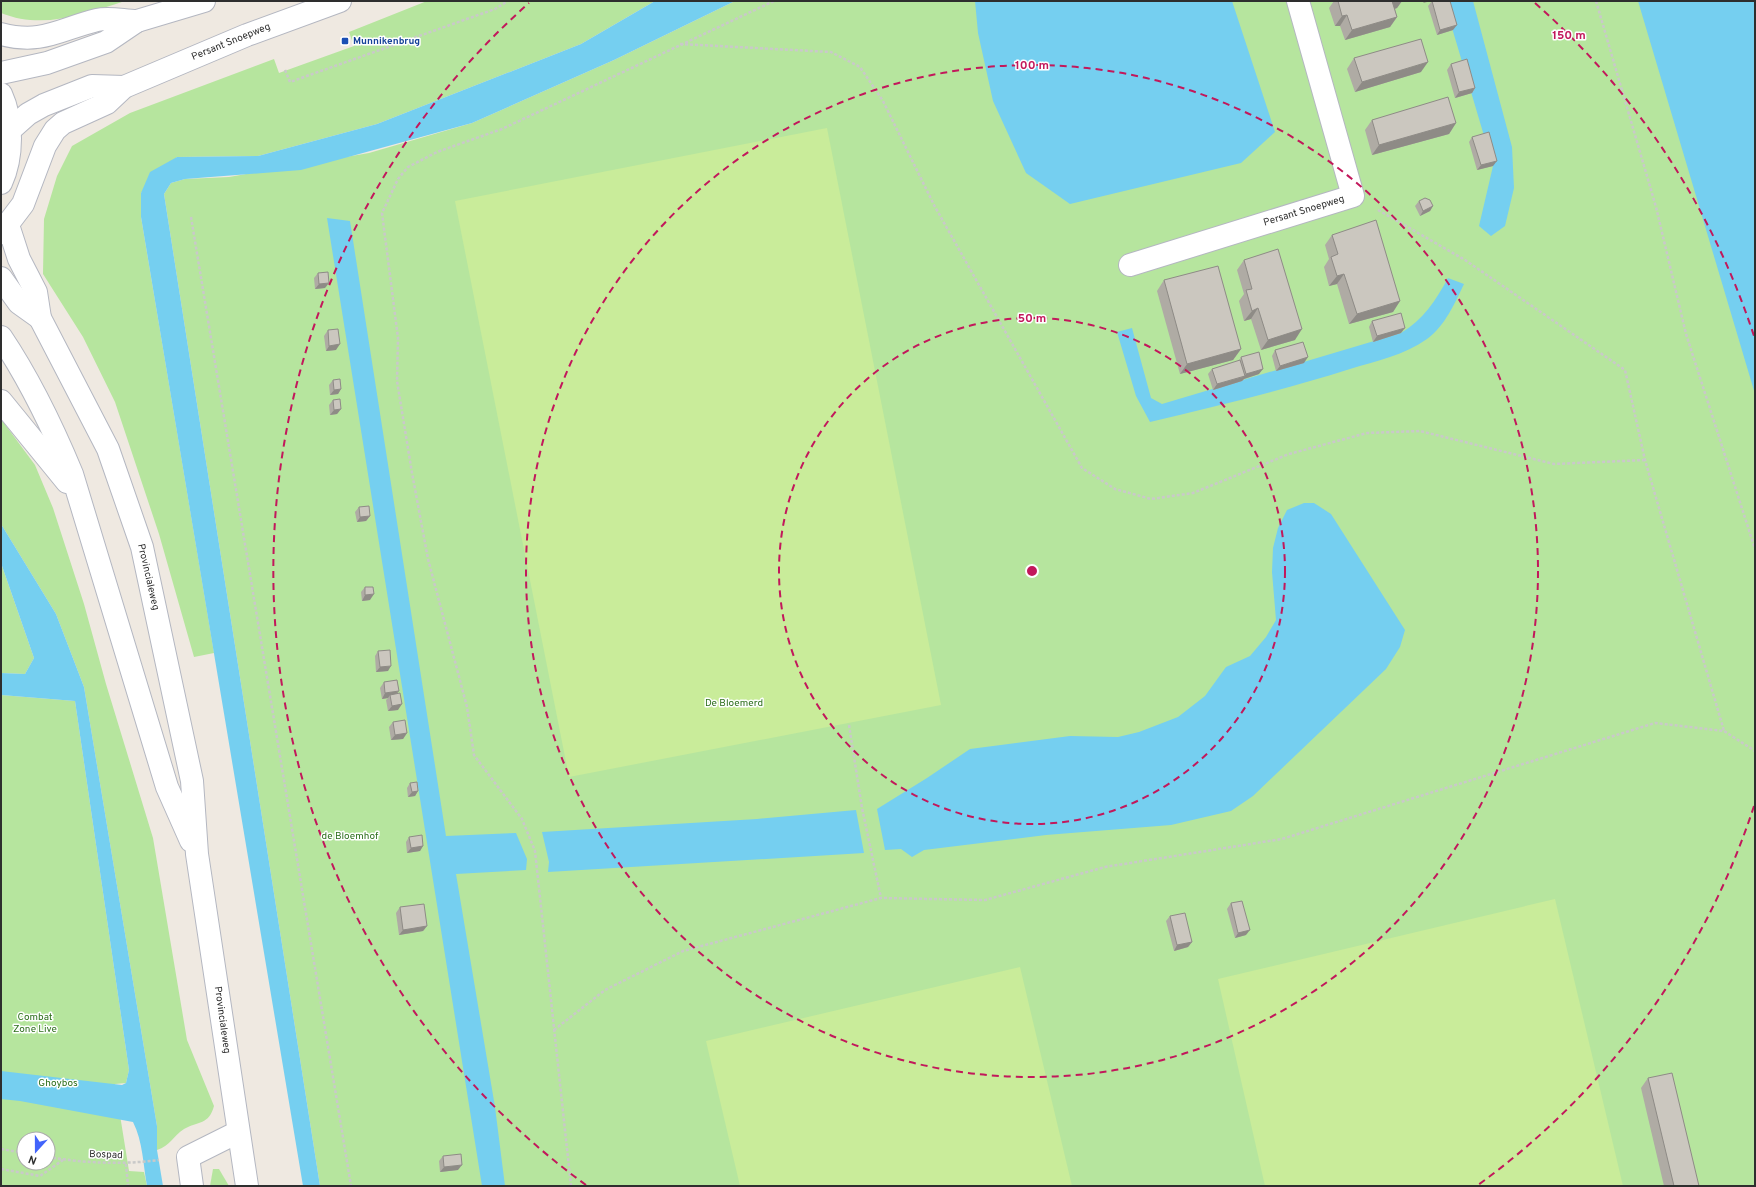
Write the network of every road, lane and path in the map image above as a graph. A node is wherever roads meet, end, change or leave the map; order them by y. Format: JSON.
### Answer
{"nodes":[{"id":1,"x":204,"y":1,"type":"edge"},
{"id":2,"x":340,"y":1,"type":"edge"},
{"id":3,"x":508,"y":1,"type":"edge"},
{"id":4,"x":774,"y":1,"type":"edge"},
{"id":5,"x":1298,"y":1,"type":"edge"},
{"id":6,"x":1596,"y":1,"type":"edge"},
{"id":7,"x":137,"y":21,"type":"junction"},
{"id":8,"x":8,"y":36,"type":"edge"},
{"id":9,"x":679,"y":44,"type":"junction"},
{"id":10,"x":285,"y":70,"type":"dead end"},
{"id":11,"x":1,"y":73,"type":"edge"},
{"id":12,"x":124,"y":87,"type":"junction"},
{"id":13,"x":1,"y":94,"type":"edge"},
{"id":14,"x":10,"y":130,"type":"junction"},
{"id":15,"x":1,"y":183,"type":"edge"},
{"id":16,"x":1353,"y":196,"type":"junction"},
{"id":17,"x":191,"y":217,"type":"dead end"},
{"id":18,"x":4,"y":229,"type":"edge"},
{"id":19,"x":1130,"y":265,"type":"dead end"},
{"id":20,"x":1,"y":278,"type":"edge"},
{"id":21,"x":40,"y":318,"type":"junction"},
{"id":22,"x":1,"y":337,"type":"edge"},
{"id":23,"x":1,"y":401,"type":"edge"},
{"id":24,"x":1645,"y":460,"type":"junction"},
{"id":25,"x":81,"y":499,"type":"junction"},
{"id":26,"x":1755,"y":549,"type":"edge"},
{"id":27,"x":849,"y":725,"type":"dead end"},
{"id":28,"x":1724,"y":731,"type":"junction"},
{"id":29,"x":1755,"y":751,"type":"edge"},
{"id":30,"x":197,"y":854,"type":"junction"},
{"id":31,"x":881,"y":898,"type":"junction"},
{"id":32,"x":554,"y":1030,"type":"junction"},
{"id":33,"x":238,"y":1132,"type":"junction"},
{"id":34,"x":1,"y":1149,"type":"edge"},
{"id":35,"x":16,"y":1152,"type":"edge"},
{"id":36,"x":56,"y":1159,"type":"edge"},
{"id":37,"x":163,"y":1159,"type":"dead end"},
{"id":38,"x":63,"y":1160,"type":"junction"},
{"id":39,"x":126,"y":1164,"type":"junction"},
{"id":40,"x":1,"y":1170,"type":"edge"},
{"id":41,"x":128,"y":1186,"type":"edge"},
{"id":42,"x":192,"y":1186,"type":"edge"},
{"id":43,"x":247,"y":1186,"type":"edge"},
{"id":44,"x":351,"y":1186,"type":"edge"},
{"id":45,"x":571,"y":1186,"type":"edge"}],
"edges":[{"from":1,"to":7,"type":"main road"},
{"from":2,"to":12,"type":"main road","name":"Persant Snoepweg"},
{"from":3,"to":10,"type":"path"},
{"from":4,"to":9,"type":"path"},
{"from":5,"to":16,"type":"main road","name":"Persant Snoepweg"},
{"from":6,"to":26,"type":"path"},
{"from":7,"to":8,"type":"main road"},
{"from":7,"to":11,"type":"main road"},
{"from":9,"to":24,"type":"path"},
{"from":9,"to":32,"type":"path"},
{"from":12,"to":14,"type":"main road","name":"Persant Snoepweg"},
{"from":12,"to":18,"type":"main road","name":"Persant Snoepweg"},
{"from":13,"to":14,"type":"main road"},
{"from":14,"to":15,"type":"main road"},
{"from":16,"to":19,"type":"main road","name":"Persant Snoepweg"},
{"from":16,"to":24,"type":"path"},
{"from":17,"to":44,"type":"path"},
{"from":18,"to":21,"type":"main road","name":"Provincialeweg"},
{"from":20,"to":21,"type":"main road","name":"Provincialeweg"},
{"from":21,"to":30,"type":"main road","name":"Provincialeweg"},
{"from":22,"to":25,"type":"main road","name":"Provincialeweg"},
{"from":23,"to":25,"type":"main road"},
{"from":24,"to":28,"type":"path"},
{"from":25,"to":30,"type":"main road","name":"Provincialeweg"},
{"from":27,"to":31,"type":"path"},
{"from":28,"to":29,"type":"path"},
{"from":28,"to":31,"type":"path"},
{"from":30,"to":33,"type":"main road","name":"Provincialeweg"},
{"from":31,"to":32,"type":"path"},
{"from":32,"to":45,"type":"path"},
{"from":33,"to":42,"type":"main road"},
{"from":33,"to":43,"type":"main road","name":"Provincialeweg"},
{"from":34,"to":35,"type":"path"},
{"from":36,"to":38,"type":"path","name":"Bospad"},
{"from":37,"to":39,"type":"path","name":"Bospad"},
{"from":38,"to":39,"type":"path","name":"Bospad"},
{"from":38,"to":40,"type":"path"},
{"from":39,"to":41,"type":"path"}]}
